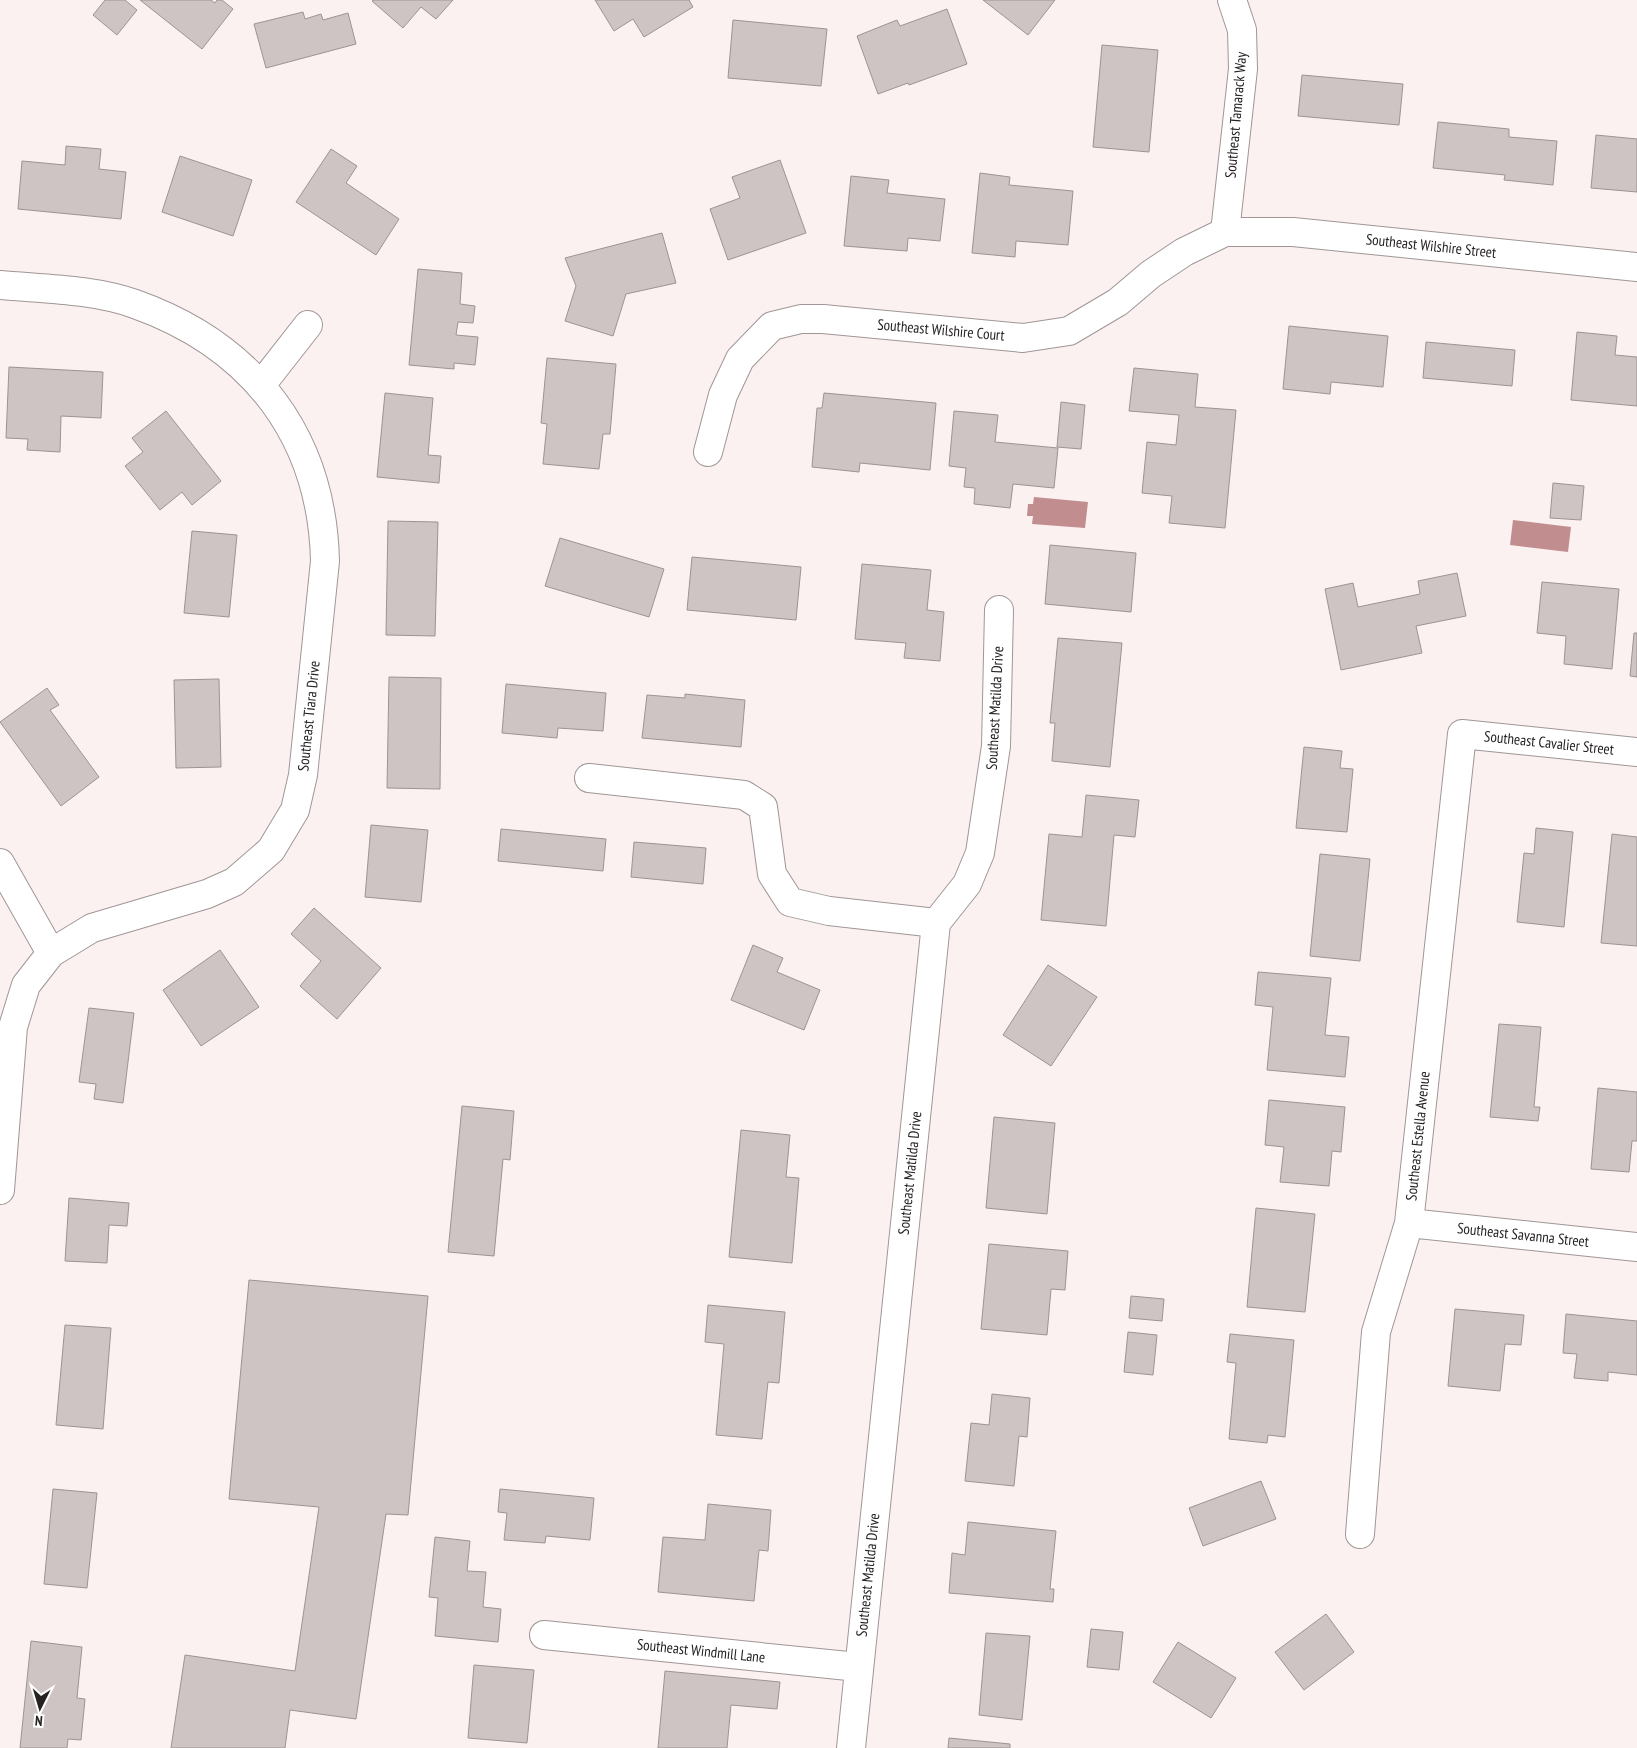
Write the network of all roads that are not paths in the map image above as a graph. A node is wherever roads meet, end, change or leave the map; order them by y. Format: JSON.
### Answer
{"nodes":[{"id":1,"x":1232,"y":0,"type":"edge"},
{"id":2,"x":1225,"y":232,"type":"junction"},
{"id":3,"x":1637,"y":267,"type":"edge"},
{"id":4,"x":0,"y":285,"type":"edge"},
{"id":5,"x":308,"y":325,"type":"dead end"},
{"id":6,"x":261,"y":385,"type":"junction"},
{"id":7,"x":708,"y":452,"type":"dead end"},
{"id":8,"x":999,"y":610,"type":"dead end"},
{"id":9,"x":1462,"y":734,"type":"joint"},
{"id":10,"x":1637,"y":752,"type":"edge"},
{"id":11,"x":589,"y":778,"type":"dead end"},
{"id":12,"x":0,"y":863,"type":"edge"},
{"id":13,"x":936,"y":923,"type":"junction"},
{"id":14,"x":51,"y":953,"type":"junction"},
{"id":15,"x":0,"y":1190,"type":"edge"},
{"id":16,"x":1409,"y":1224,"type":"junction"},
{"id":17,"x":1637,"y":1247,"type":"edge"},
{"id":18,"x":1360,"y":1534,"type":"dead end"},
{"id":19,"x":544,"y":1635,"type":"dead end"},
{"id":20,"x":858,"y":1667,"type":"junction"},
{"id":21,"x":851,"y":1748,"type":"edge"}],
"edges":[{"from":1,"to":2,"type":"street","name":"Southeast Tamarack Way"},
{"from":2,"to":3,"type":"street","name":"Southeast Wilshire Street"},
{"from":2,"to":7,"type":"street","name":"Southeast Wilshire Court"},
{"from":4,"to":6,"type":"street","name":"Southeast Tiara Drive"},
{"from":5,"to":6,"type":"street"},
{"from":6,"to":14,"type":"street","name":"Southeast Tiara Drive"},
{"from":8,"to":13,"type":"street","name":"Southeast Matilda Drive"},
{"from":9,"to":10,"type":"street","name":"Southeast Cavalier Street"},
{"from":9,"to":16,"type":"street","name":"Southeast Estella Avenue"},
{"from":11,"to":13,"type":"street"},
{"from":12,"to":14,"type":"street"},
{"from":13,"to":20,"type":"street","name":"Southeast Matilda Drive"},
{"from":14,"to":15,"type":"street","name":"Southeast Tiara Drive"},
{"from":16,"to":17,"type":"street","name":"Southeast Savanna Street"},
{"from":16,"to":18,"type":"street","name":"Southeast Estella Avenue"},
{"from":19,"to":20,"type":"street","name":"Southeast Windmill Lane"},
{"from":20,"to":21,"type":"street","name":"Southeast Matilda Drive"}]}
